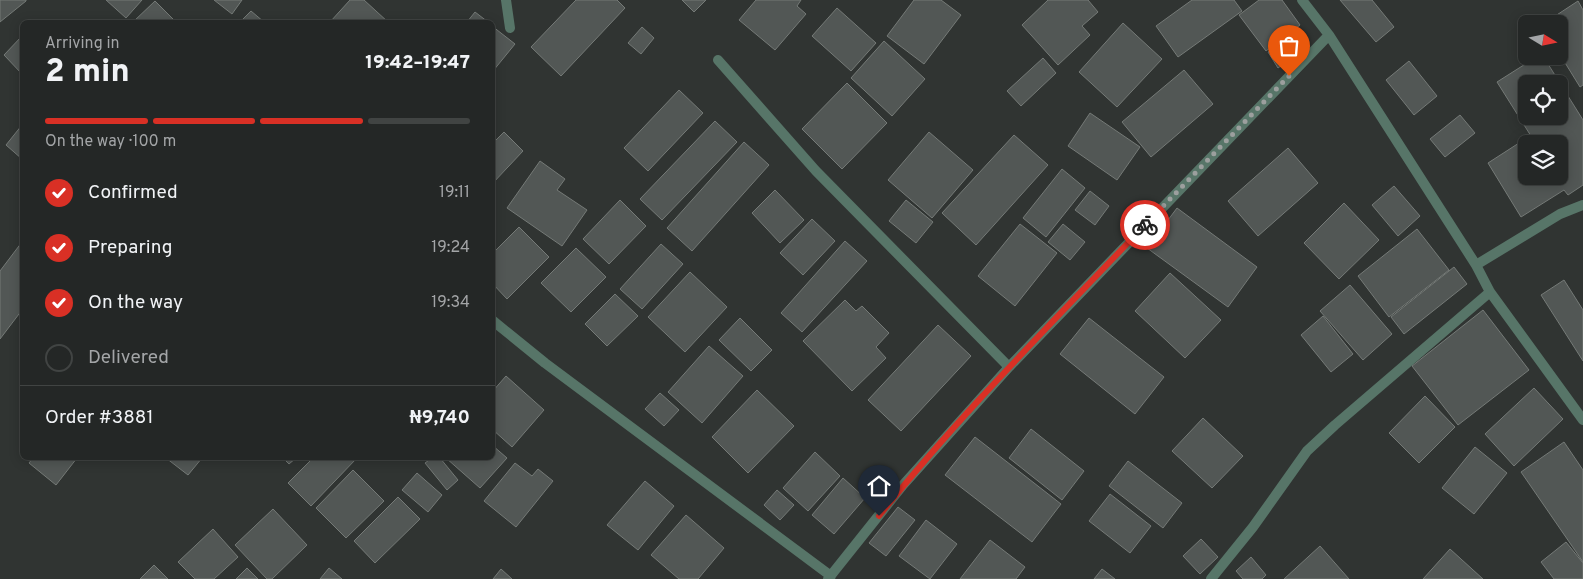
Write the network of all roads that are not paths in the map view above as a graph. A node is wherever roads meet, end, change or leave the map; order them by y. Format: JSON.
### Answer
{"nodes":[{"id":1,"x":506,"y":0,"type":"edge"},
{"id":2,"x":1302,"y":0,"type":"edge"},
{"id":3,"x":510,"y":28,"type":"dead end"},
{"id":4,"x":1329,"y":34,"type":"junction"},
{"id":5,"x":718,"y":60,"type":"dead end"},
{"id":6,"x":1583,"y":205,"type":"edge"},
{"id":7,"x":1476,"y":265,"type":"junction"},
{"id":8,"x":1490,"y":292,"type":"junction"},
{"id":9,"x":495,"y":322,"type":"edge"},
{"id":10,"x":1009,"y":367,"type":"junction"},
{"id":11,"x":1583,"y":420,"type":"edge"},
{"id":12,"x":829,"y":578,"type":"edge"},
{"id":13,"x":1211,"y":579,"type":"edge"}],
"edges":[{"from":1,"to":3,"type":"street"},
{"from":2,"to":4,"type":"street"},
{"from":4,"to":7,"type":"street"},
{"from":4,"to":10,"type":"street"},
{"from":5,"to":10,"type":"street"},
{"from":6,"to":7,"type":"street"},
{"from":7,"to":8,"type":"street"},
{"from":8,"to":11,"type":"street"},
{"from":8,"to":13,"type":"street"},
{"from":9,"to":12,"type":"street"},
{"from":10,"to":12,"type":"street"}]}
